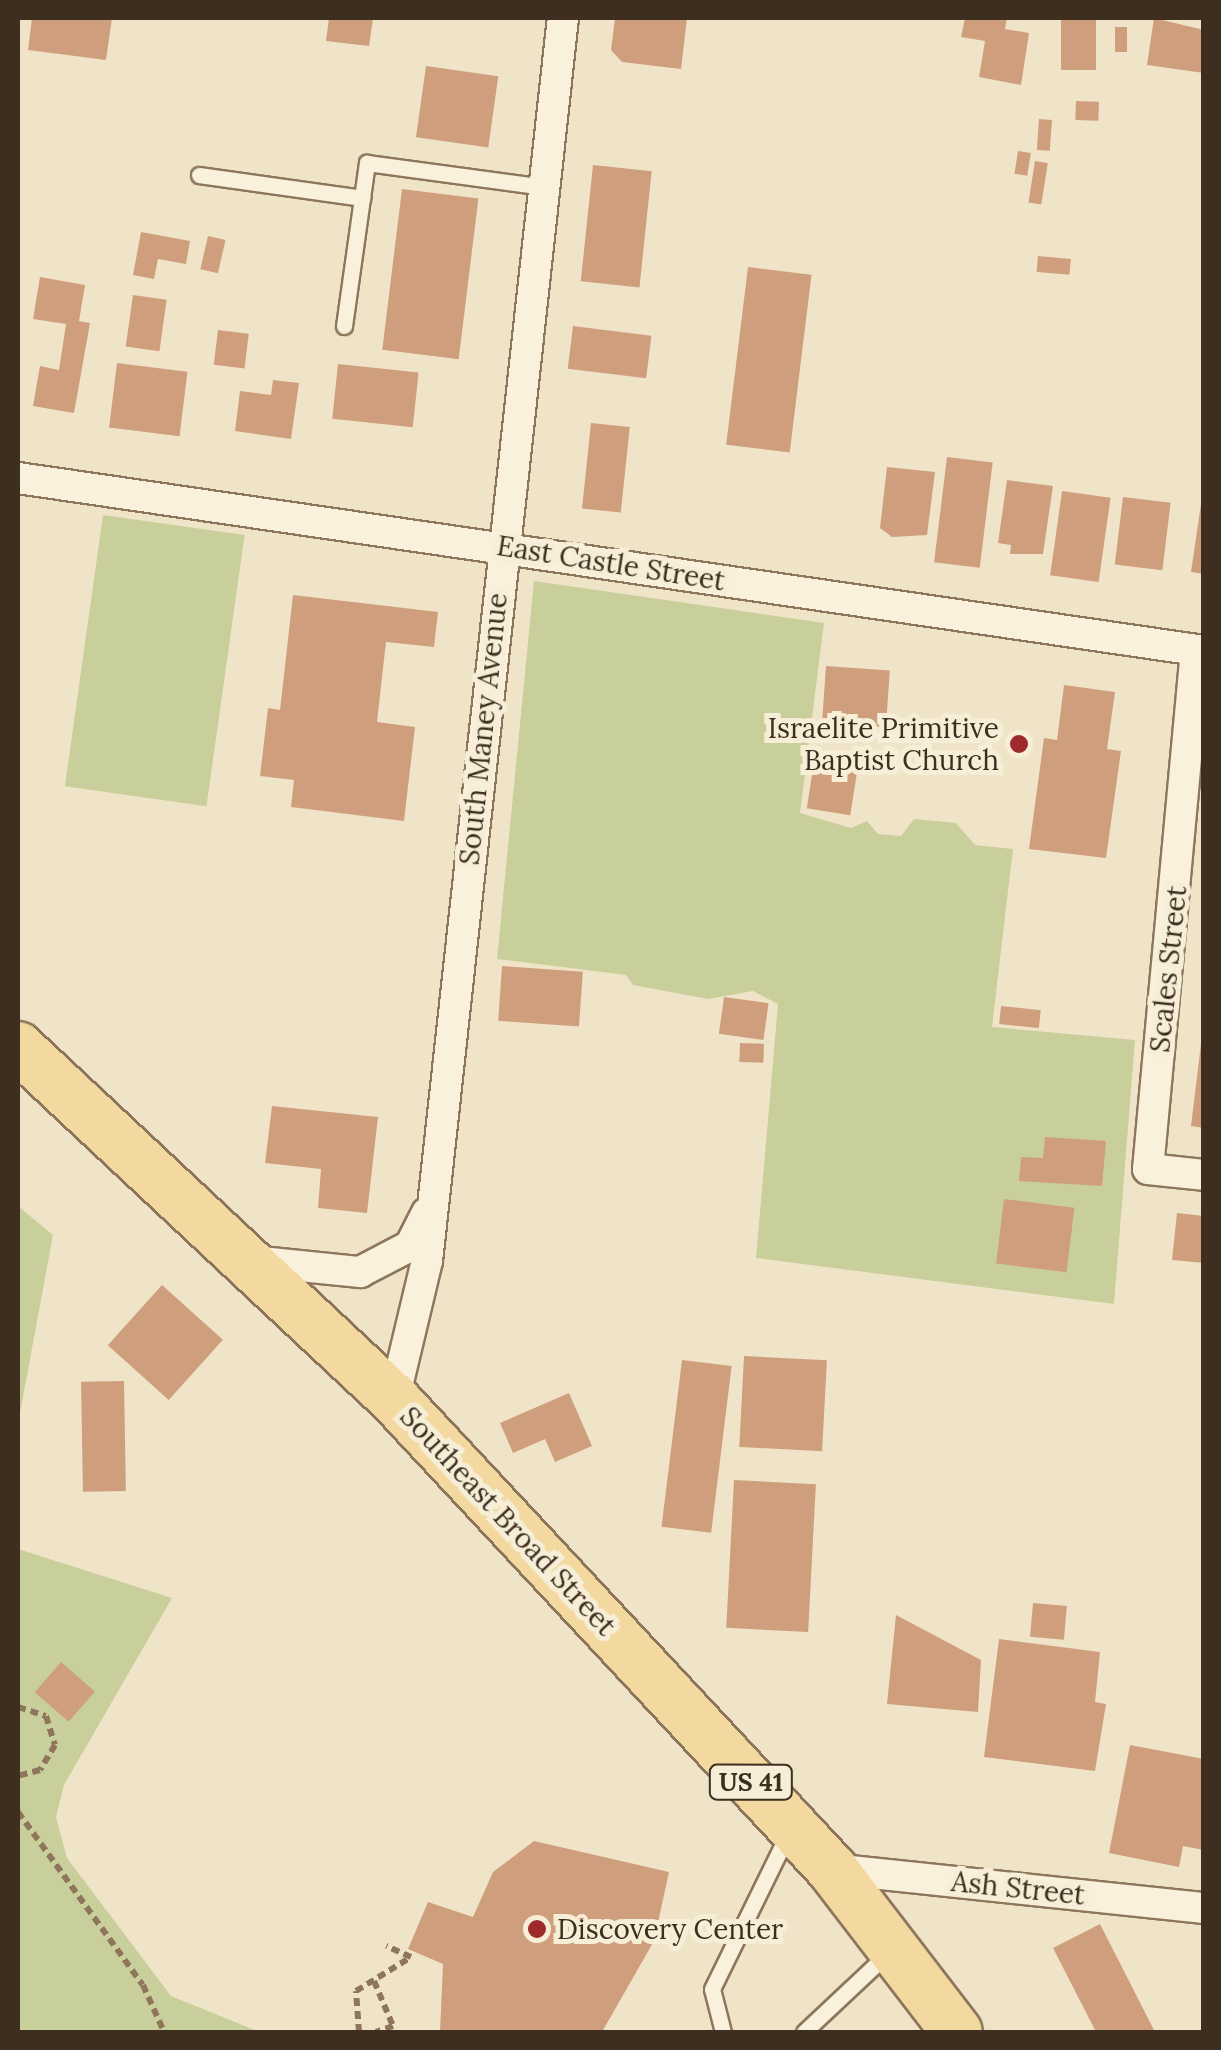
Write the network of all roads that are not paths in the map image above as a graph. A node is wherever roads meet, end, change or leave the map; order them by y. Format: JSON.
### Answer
{"nodes":[{"id":1,"x":564,"y":18,"type":"edge"},
{"id":2,"x":199,"y":175,"type":"dead end"},
{"id":3,"x":544,"y":188,"type":"junction"},
{"id":4,"x":362,"y":198,"type":"junction"},
{"id":5,"x":344,"y":326,"type":"dead end"},
{"id":6,"x":18,"y":478,"type":"edge"},
{"id":7,"x":501,"y":546,"type":"junction"},
{"id":8,"x":1200,"y":650,"type":"edge"},
{"id":9,"x":18,"y":1047,"type":"edge"},
{"id":10,"x":1204,"y":1175,"type":"edge"},
{"id":11,"x":433,"y":1202,"type":"junction"},
{"id":12,"x":250,"y":1260,"type":"junction"},
{"id":13,"x":394,"y":1399,"type":"junction"},
{"id":14,"x":793,"y":1826,"type":"junction"},
{"id":15,"x":832,"y":1869,"type":"junction"},
{"id":16,"x":1204,"y":1908,"type":"edge"},
{"id":17,"x":896,"y":1945,"type":"junction"},
{"id":18,"x":723,"y":2032,"type":"edge"},
{"id":19,"x":804,"y":2032,"type":"edge"},
{"id":20,"x":957,"y":2032,"type":"edge"}],
"edges":[{"from":1,"to":3,"type":"street","name":"South Maney Avenue"},
{"from":2,"to":4,"type":"lane"},
{"from":3,"to":4,"type":"lane"},
{"from":3,"to":7,"type":"street","name":"South Maney Avenue"},
{"from":4,"to":5,"type":"lane"},
{"from":6,"to":7,"type":"street","name":"East Castle Street"},
{"from":7,"to":8,"type":"street","name":"East Castle Street"},
{"from":7,"to":11,"type":"street","name":"South Maney Avenue"},
{"from":8,"to":10,"type":"street","name":"Scales Street"},
{"from":9,"to":12,"type":"main road","name":"Southeast Broad Street","number":"US 41"},
{"from":11,"to":12,"type":"street","name":"South Maney Avenue"},
{"from":11,"to":13,"type":"street","name":"South Maney Avenue"},
{"from":12,"to":13,"type":"main road","name":"Southeast Broad Street","number":"US 41"},
{"from":13,"to":14,"type":"main road","name":"Southeast Broad Street","number":"US 41"},
{"from":14,"to":15,"type":"main road","name":"Southeast Broad Street","number":"US 41"},
{"from":14,"to":18,"type":"lane"},
{"from":15,"to":16,"type":"street","name":"Ash Street"},
{"from":15,"to":17,"type":"main road","name":"Southeast Broad Street","number":"US 41"},
{"from":17,"to":19,"type":"lane"},
{"from":17,"to":20,"type":"main road","name":"Southeast Broad Street","number":"US 41"}]}
